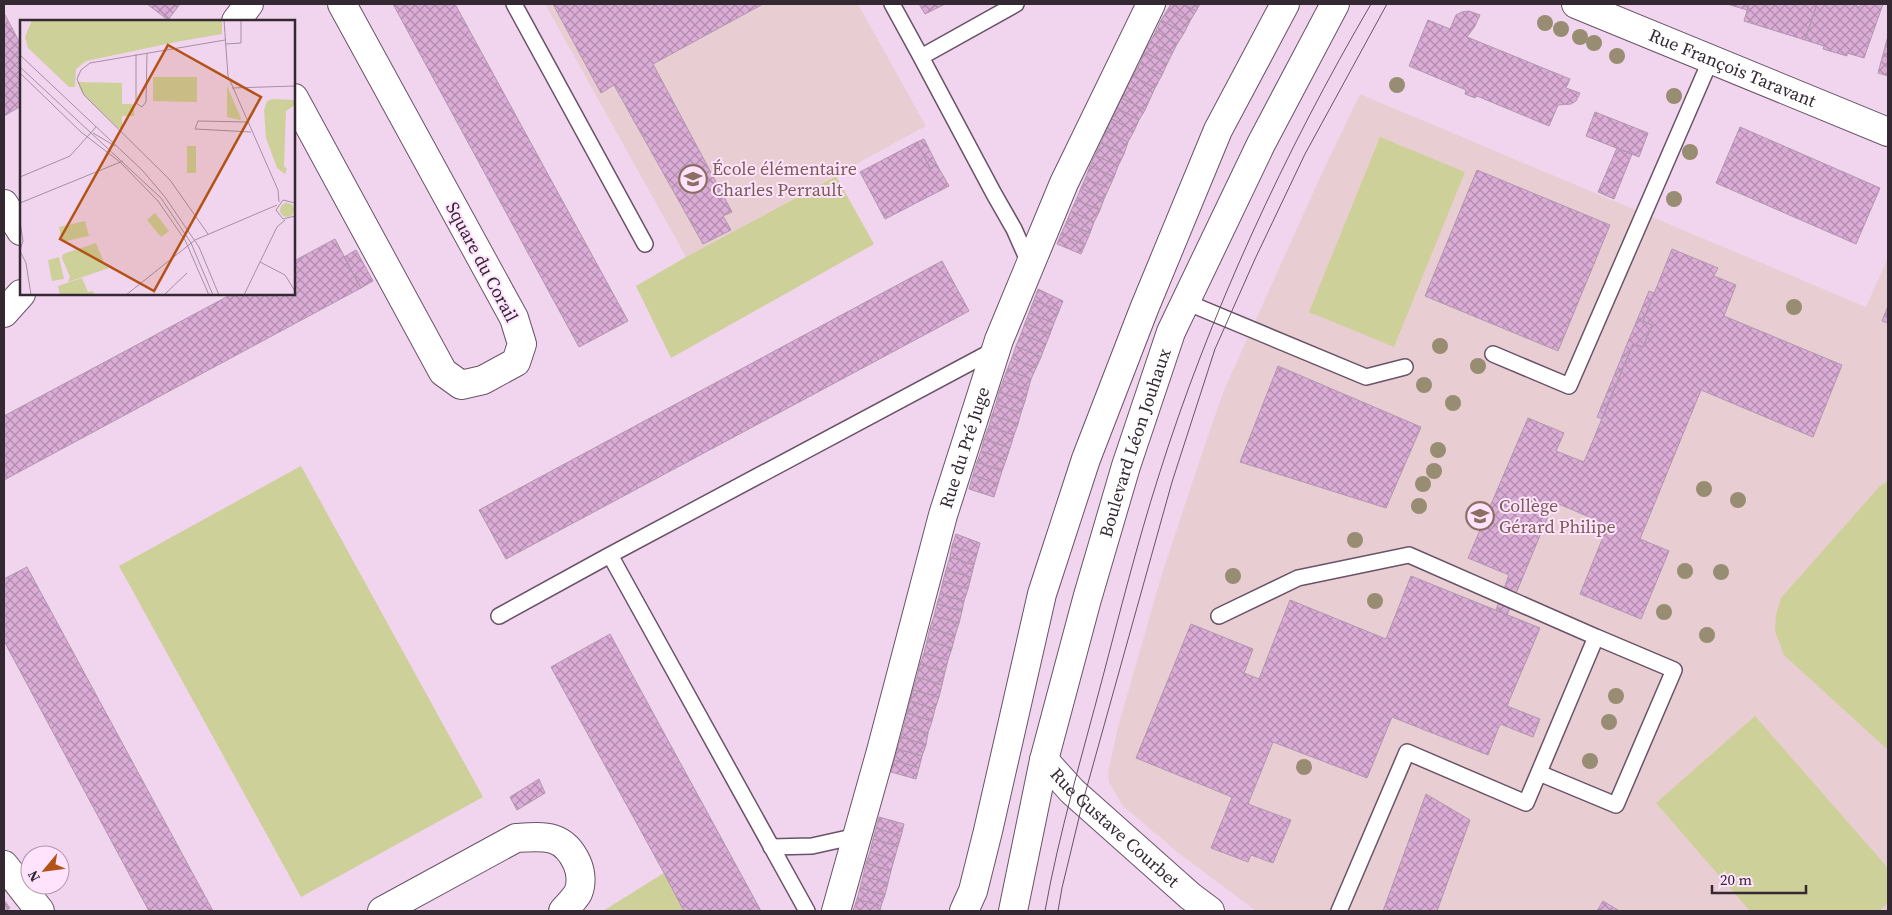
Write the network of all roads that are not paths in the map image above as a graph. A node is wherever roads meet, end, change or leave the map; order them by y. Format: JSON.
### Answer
{"nodes":[{"id":1,"x":342,"y":4,"type":"edge"},
{"id":2,"x":514,"y":4,"type":"edge"},
{"id":3,"x":892,"y":4,"type":"edge"},
{"id":4,"x":1016,"y":4,"type":"edge"},
{"id":5,"x":1151,"y":4,"type":"edge"},
{"id":6,"x":1285,"y":4,"type":"edge"},
{"id":7,"x":1335,"y":4,"type":"edge"},
{"id":8,"x":1576,"y":4,"type":"edge"},
{"id":9,"x":921,"y":56,"type":"junction"},
{"id":10,"x":1711,"y":59,"type":"junction"},
{"id":11,"x":295,"y":100,"type":"edge"},
{"id":12,"x":1888,"y":132,"type":"edge"},
{"id":13,"x":4,"y":204,"type":"edge"},
{"id":14,"x":20,"y":229,"type":"edge"},
{"id":15,"x":645,"y":244,"type":"dead end"},
{"id":16,"x":1030,"y":265,"type":"junction"},
{"id":17,"x":20,"y":295,"type":"edge"},
{"id":18,"x":1186,"y":302,"type":"junction"},
{"id":19,"x":4,"y":312,"type":"edge"},
{"id":20,"x":996,"y":349,"type":"junction"},
{"id":21,"x":1493,"y":354,"type":"dead end"},
{"id":22,"x":1406,"y":367,"type":"dead end"},
{"id":23,"x":610,"y":555,"type":"junction"},
{"id":24,"x":499,"y":616,"type":"dead end"},
{"id":25,"x":1219,"y":616,"type":"dead end"},
{"id":26,"x":1596,"y":637,"type":"junction"},
{"id":27,"x":1044,"y":760,"type":"junction"},
{"id":28,"x":1539,"y":773,"type":"junction"},
{"id":29,"x":857,"y":836,"type":"junction"},
{"id":30,"x":771,"y":847,"type":"junction"},
{"id":31,"x":4,"y":865,"type":"edge"},
{"id":32,"x":40,"y":911,"type":"edge"},
{"id":33,"x":382,"y":911,"type":"edge"},
{"id":34,"x":563,"y":911,"type":"edge"},
{"id":35,"x":806,"y":911,"type":"edge"},
{"id":36,"x":836,"y":911,"type":"edge"},
{"id":37,"x":964,"y":911,"type":"edge"},
{"id":38,"x":1013,"y":911,"type":"edge"},
{"id":39,"x":1210,"y":911,"type":"edge"},
{"id":40,"x":1339,"y":911,"type":"edge"}],
"edges":[{"from":1,"to":11,"type":"street","name":"Square du Corail"},
{"from":2,"to":15,"type":"lane"},
{"from":3,"to":9,"type":"lane"},
{"from":4,"to":9,"type":"lane"},
{"from":5,"to":16,"type":"street","name":"Rue du Pré Juge"},
{"from":6,"to":37,"type":"street","name":"Boulevard Léon Jouhaux"},
{"from":7,"to":18,"type":"street","name":"Boulevard Léon Jouhaux"},
{"from":8,"to":10,"type":"street","name":"Rue François Taravant"},
{"from":9,"to":16,"type":"lane"},
{"from":10,"to":12,"type":"street","name":"Rue François Taravant"},
{"from":10,"to":21,"type":"lane"},
{"from":13,"to":14,"type":"street"},
{"from":16,"to":20,"type":"street","name":"Rue du Pré Juge"},
{"from":17,"to":19,"type":"street"},
{"from":18,"to":22,"type":"lane"},
{"from":18,"to":27,"type":"street","name":"Boulevard Léon Jouhaux"},
{"from":20,"to":23,"type":"lane"},
{"from":20,"to":29,"type":"street","name":"Rue du Pré Juge"},
{"from":23,"to":24,"type":"lane"},
{"from":23,"to":30,"type":"lane"},
{"from":25,"to":26,"type":"lane"},
{"from":26,"to":28,"type":"lane"},
{"from":26,"to":28,"type":"lane"},
{"from":27,"to":38,"type":"street","name":"Boulevard Léon Jouhaux"},
{"from":27,"to":39,"type":"street","name":"Rue Gustave Courbet"},
{"from":28,"to":40,"type":"lane"},
{"from":29,"to":30,"type":"lane"},
{"from":29,"to":36,"type":"street","name":"Rue du Pré Juge"},
{"from":30,"to":35,"type":"lane"},
{"from":31,"to":32,"type":"street"},
{"from":33,"to":34,"type":"street"}]}
